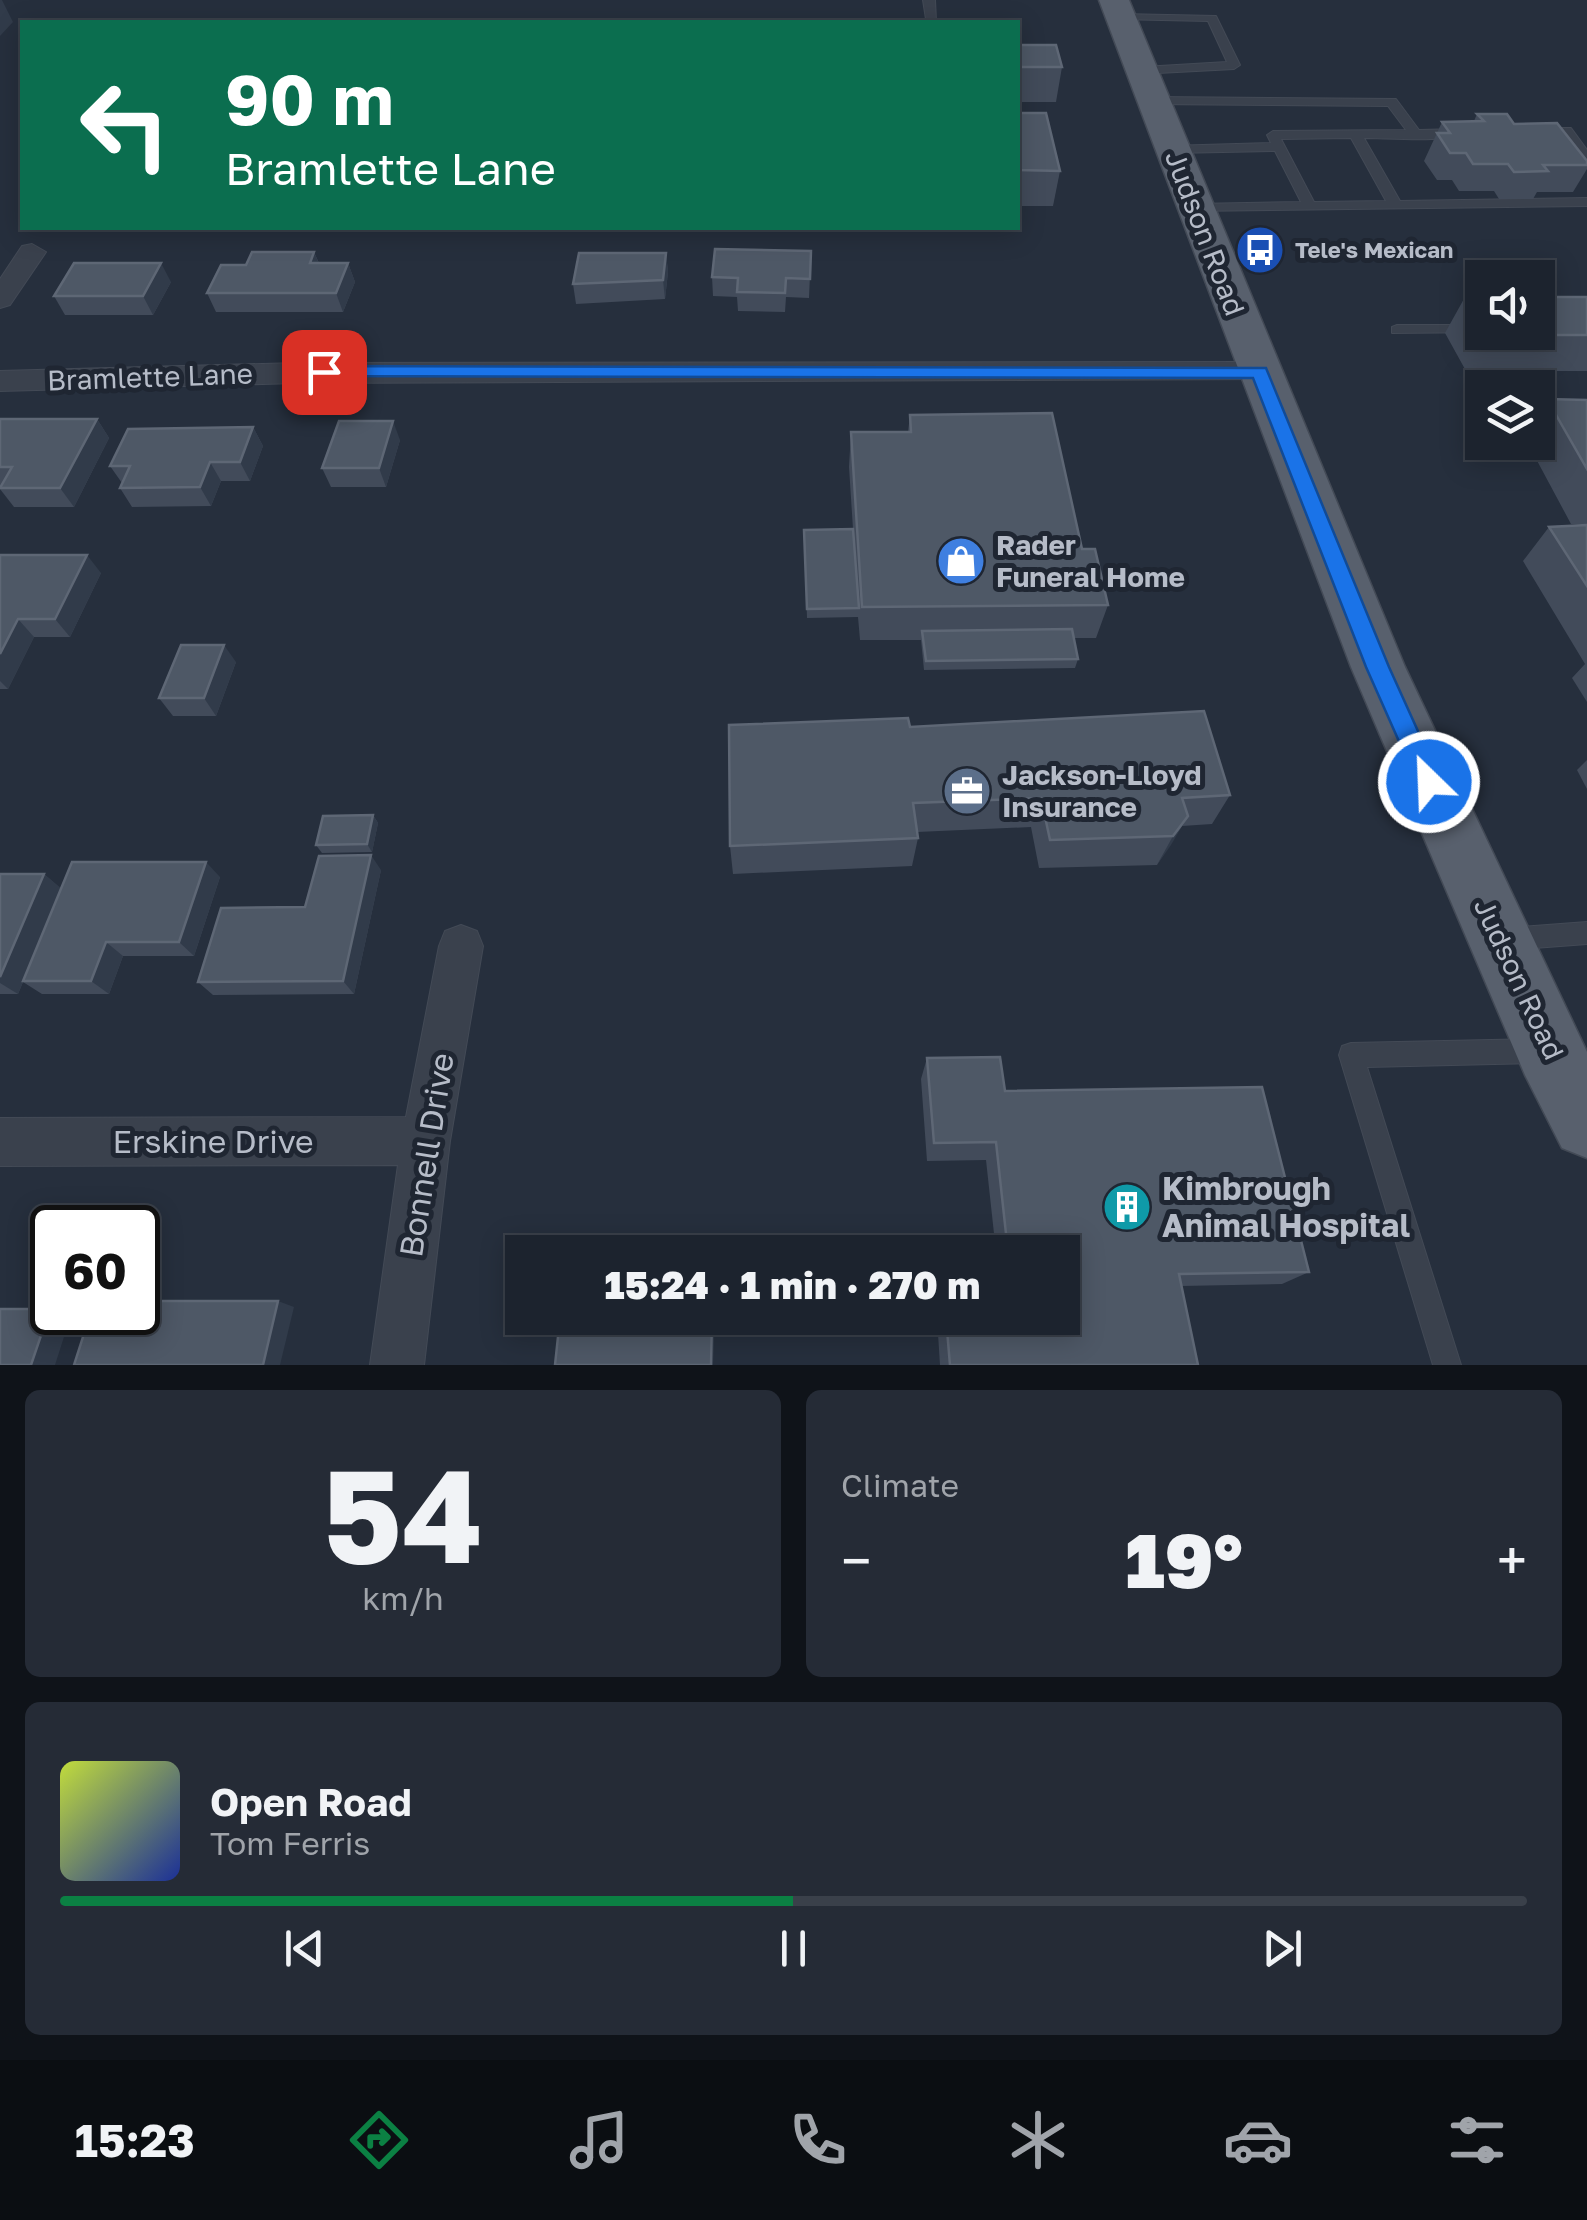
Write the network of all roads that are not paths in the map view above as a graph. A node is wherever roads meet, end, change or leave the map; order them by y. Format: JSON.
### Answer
{"nodes":[{"id":1,"x":929,"y":0,"type":"edge"},
{"id":2,"x":1204,"y":0,"type":"edge"},
{"id":3,"x":1117,"y":9,"type":"edge"},
{"id":4,"x":1212,"y":18,"type":"junction"},
{"id":5,"x":932,"y":19,"type":"dead end"},
{"id":6,"x":1149,"y":86,"type":"junction"},
{"id":7,"x":1415,"y":133,"type":"junction"},
{"id":8,"x":1355,"y":134,"type":"junction"},
{"id":9,"x":1470,"y":139,"type":"edge"},
{"id":10,"x":1526,"y":139,"type":"edge"},
{"id":11,"x":1279,"y":148,"type":"junction"},
{"id":12,"x":1172,"y":149,"type":"junction"},
{"id":13,"x":1587,"y":158,"type":"edge"},
{"id":14,"x":1587,"y":202,"type":"edge"},
{"id":15,"x":1395,"y":204,"type":"junction"},
{"id":16,"x":1309,"y":205,"type":"junction"},
{"id":17,"x":1195,"y":208,"type":"junction"},
{"id":18,"x":32,"y":252,"type":"dead end"},
{"id":19,"x":0,"y":299,"type":"edge"},
{"id":20,"x":1397,"y":330,"type":"dead end"},
{"id":21,"x":1465,"y":330,"type":"edge"},
{"id":22,"x":1260,"y":372,"type":"junction"},
{"id":23,"x":0,"y":381,"type":"edge"},
{"id":24,"x":1587,"y":932,"type":"edge"},
{"id":25,"x":1500,"y":939,"type":"junction"},
{"id":26,"x":461,"y":946,"type":"dead end"},
{"id":27,"x":1567,"y":1068,"type":"edge"},
{"id":28,"x":1587,"y":1124,"type":"edge"},
{"id":29,"x":426,"y":1141,"type":"junction"},
{"id":30,"x":0,"y":1142,"type":"edge"},
{"id":31,"x":397,"y":1365,"type":"edge"},
{"id":32,"x":1447,"y":1365,"type":"edge"}],
"edges":[{"from":1,"to":5,"type":"lane"},
{"from":2,"to":4,"type":"lane"},
{"from":3,"to":4,"type":"lane"},
{"from":3,"to":6,"type":"main road","name":"Judson Road"},
{"from":4,"to":6,"type":"lane"},
{"from":6,"to":7,"type":"lane"},
{"from":6,"to":12,"type":"main road","name":"Judson Road"},
{"from":7,"to":8,"type":"lane"},
{"from":7,"to":9,"type":"lane"},
{"from":8,"to":11,"type":"lane"},
{"from":8,"to":15,"type":"lane"},
{"from":10,"to":13,"type":"lane"},
{"from":11,"to":12,"type":"lane"},
{"from":11,"to":16,"type":"lane"},
{"from":12,"to":17,"type":"main road","name":"Judson Road"},
{"from":14,"to":15,"type":"lane"},
{"from":15,"to":16,"type":"lane"},
{"from":16,"to":17,"type":"lane"},
{"from":17,"to":22,"type":"main road","name":"Judson Road"},
{"from":18,"to":19,"type":"street"},
{"from":20,"to":21,"type":"lane"},
{"from":22,"to":23,"type":"street","name":"Bramlette Lane"},
{"from":22,"to":25,"type":"main road","name":"Judson Road"},
{"from":24,"to":25,"type":"lane"},
{"from":25,"to":27,"type":"main road","name":"Judson Road"},
{"from":26,"to":29,"type":"street","name":"Bonnell Drive"},
{"from":27,"to":28,"type":"main road","name":"Judson Road"},
{"from":27,"to":32,"type":"lane"},
{"from":29,"to":30,"type":"street","name":"Erskine Drive"},
{"from":29,"to":31,"type":"street","name":"Bonnell Drive"}]}
